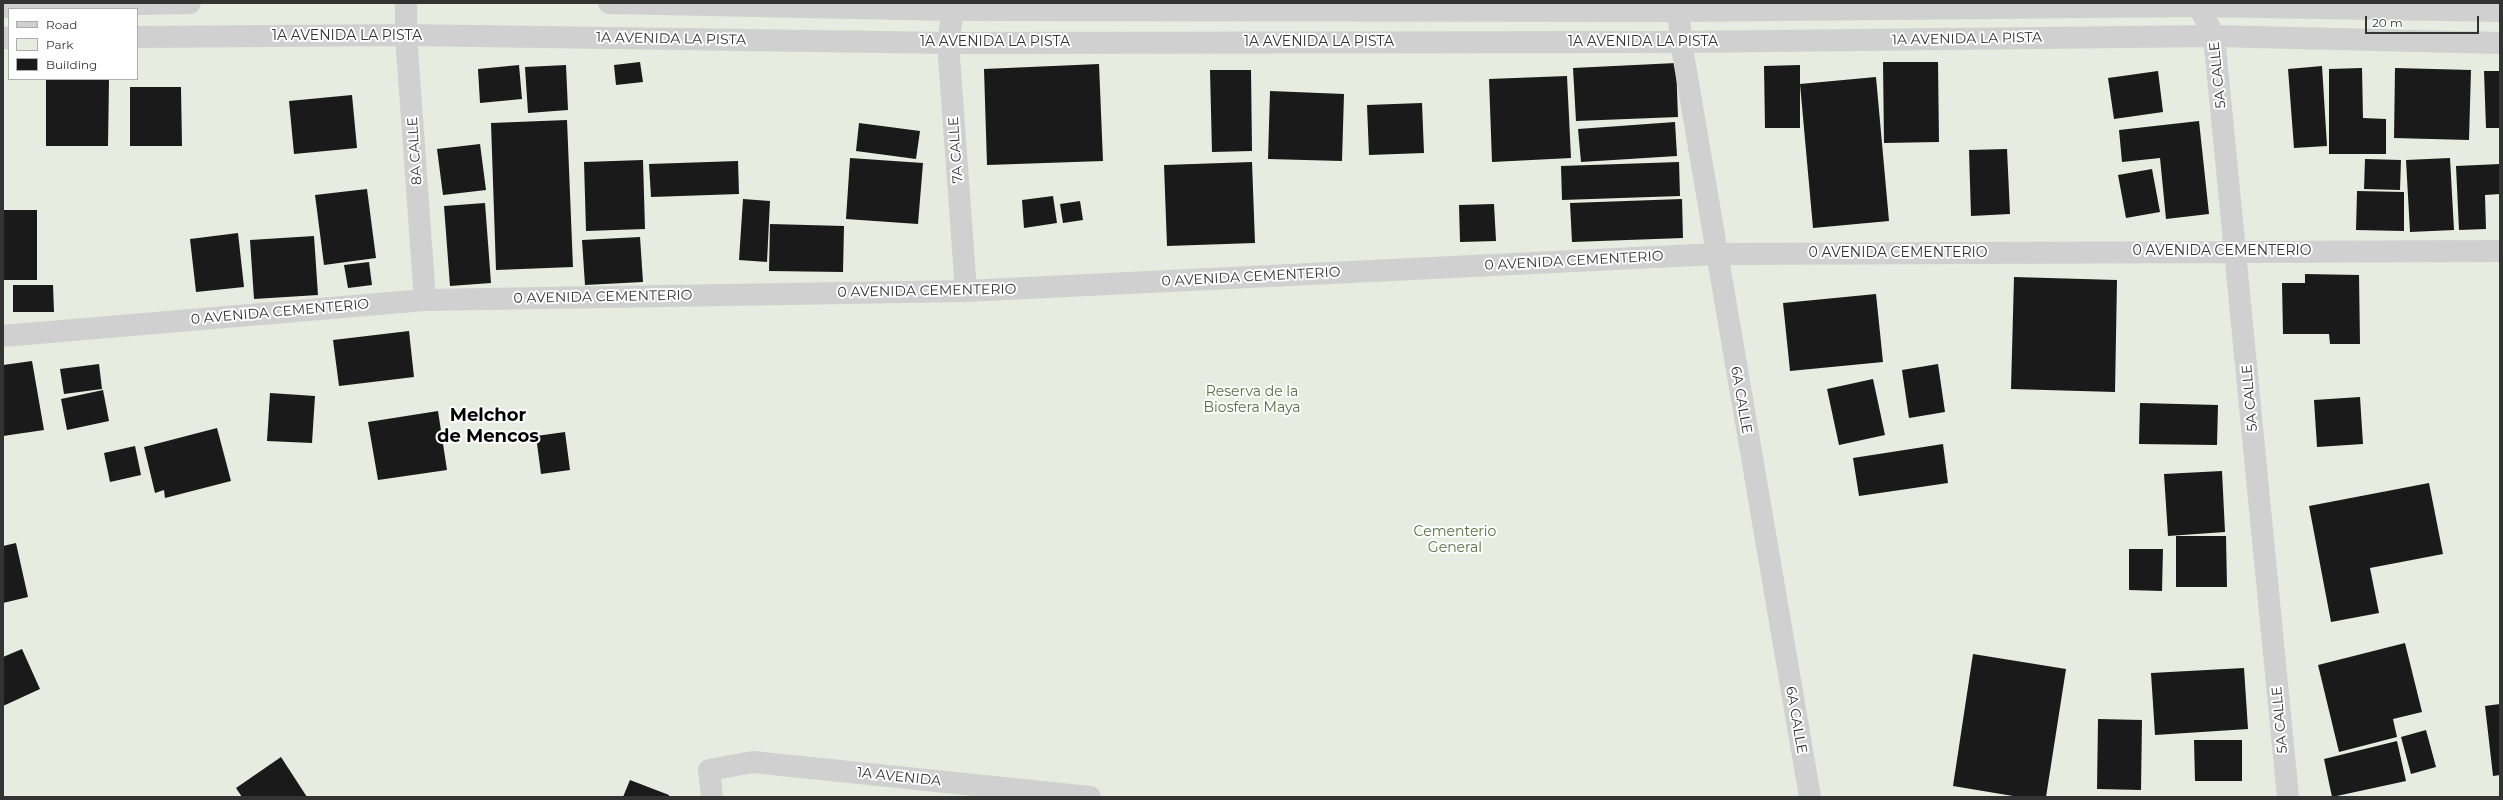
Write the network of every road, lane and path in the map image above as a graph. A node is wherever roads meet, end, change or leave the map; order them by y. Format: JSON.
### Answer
{"nodes":[{"id":1,"x":190,"y":3,"type":"edge"},
{"id":2,"x":406,"y":3,"type":"edge"},
{"id":3,"x":609,"y":3,"type":"edge"},
{"id":4,"x":2197,"y":4,"type":"edge"},
{"id":5,"x":3,"y":6,"type":"edge"},
{"id":6,"x":1678,"y":7,"type":"edge"},
{"id":7,"x":953,"y":10,"type":"junction"},
{"id":8,"x":2500,"y":11,"type":"edge"},
{"id":9,"x":406,"y":35,"type":"junction"},
{"id":10,"x":2214,"y":36,"type":"junction"},
{"id":11,"x":138,"y":37,"type":"edge"},
{"id":12,"x":948,"y":42,"type":"junction"},
{"id":13,"x":1681,"y":42,"type":"junction"},
{"id":14,"x":2500,"y":43,"type":"edge"},
{"id":15,"x":2236,"y":250,"type":"junction"},
{"id":16,"x":2500,"y":251,"type":"edge"},
{"id":17,"x":1716,"y":254,"type":"junction"},
{"id":18,"x":966,"y":291,"type":"junction"},
{"id":19,"x":425,"y":300,"type":"junction"},
{"id":20,"x":3,"y":336,"type":"edge"},
{"id":21,"x":712,"y":797,"type":"edge"},
{"id":22,"x":1090,"y":797,"type":"edge"},
{"id":23,"x":1810,"y":797,"type":"edge"},
{"id":24,"x":2288,"y":797,"type":"edge"}],
"edges":[{"from":1,"to":5,"type":"street"},
{"from":2,"to":9,"type":"street","name":"8A CALLE"},
{"from":3,"to":7,"type":"street"},
{"from":4,"to":6,"type":"street"},
{"from":4,"to":8,"type":"street"},
{"from":4,"to":10,"type":"street","name":"5A CALLE"},
{"from":6,"to":7,"type":"street"},
{"from":6,"to":13,"type":"street","name":"6A CALLE"},
{"from":7,"to":12,"type":"street","name":"7A CALLE"},
{"from":9,"to":11,"type":"street","name":"1A AVENIDA LA PISTA"},
{"from":9,"to":12,"type":"street","name":"1A AVENIDA LA PISTA"},
{"from":9,"to":19,"type":"street","name":"8A CALLE"},
{"from":10,"to":13,"type":"street","name":"1A AVENIDA LA PISTA"},
{"from":10,"to":14,"type":"street","name":"1A AVENIDA LA PISTA"},
{"from":10,"to":15,"type":"street","name":"5A CALLE"},
{"from":12,"to":13,"type":"street","name":"1A AVENIDA LA PISTA"},
{"from":12,"to":18,"type":"street","name":"7A CALLE"},
{"from":13,"to":17,"type":"street","name":"6A CALLE"},
{"from":15,"to":16,"type":"street","name":"0 AVENIDA CEMENTERIO"},
{"from":15,"to":17,"type":"street","name":"0 AVENIDA CEMENTERIO"},
{"from":15,"to":24,"type":"street","name":"5A CALLE"},
{"from":17,"to":18,"type":"street","name":"0 AVENIDA CEMENTERIO"},
{"from":17,"to":23,"type":"street","name":"6A CALLE"},
{"from":18,"to":19,"type":"street","name":"0 AVENIDA CEMENTERIO"},
{"from":19,"to":20,"type":"street","name":"0 AVENIDA CEMENTERIO"},
{"from":21,"to":22,"type":"street","name":"1A AVENIDA"}]}
